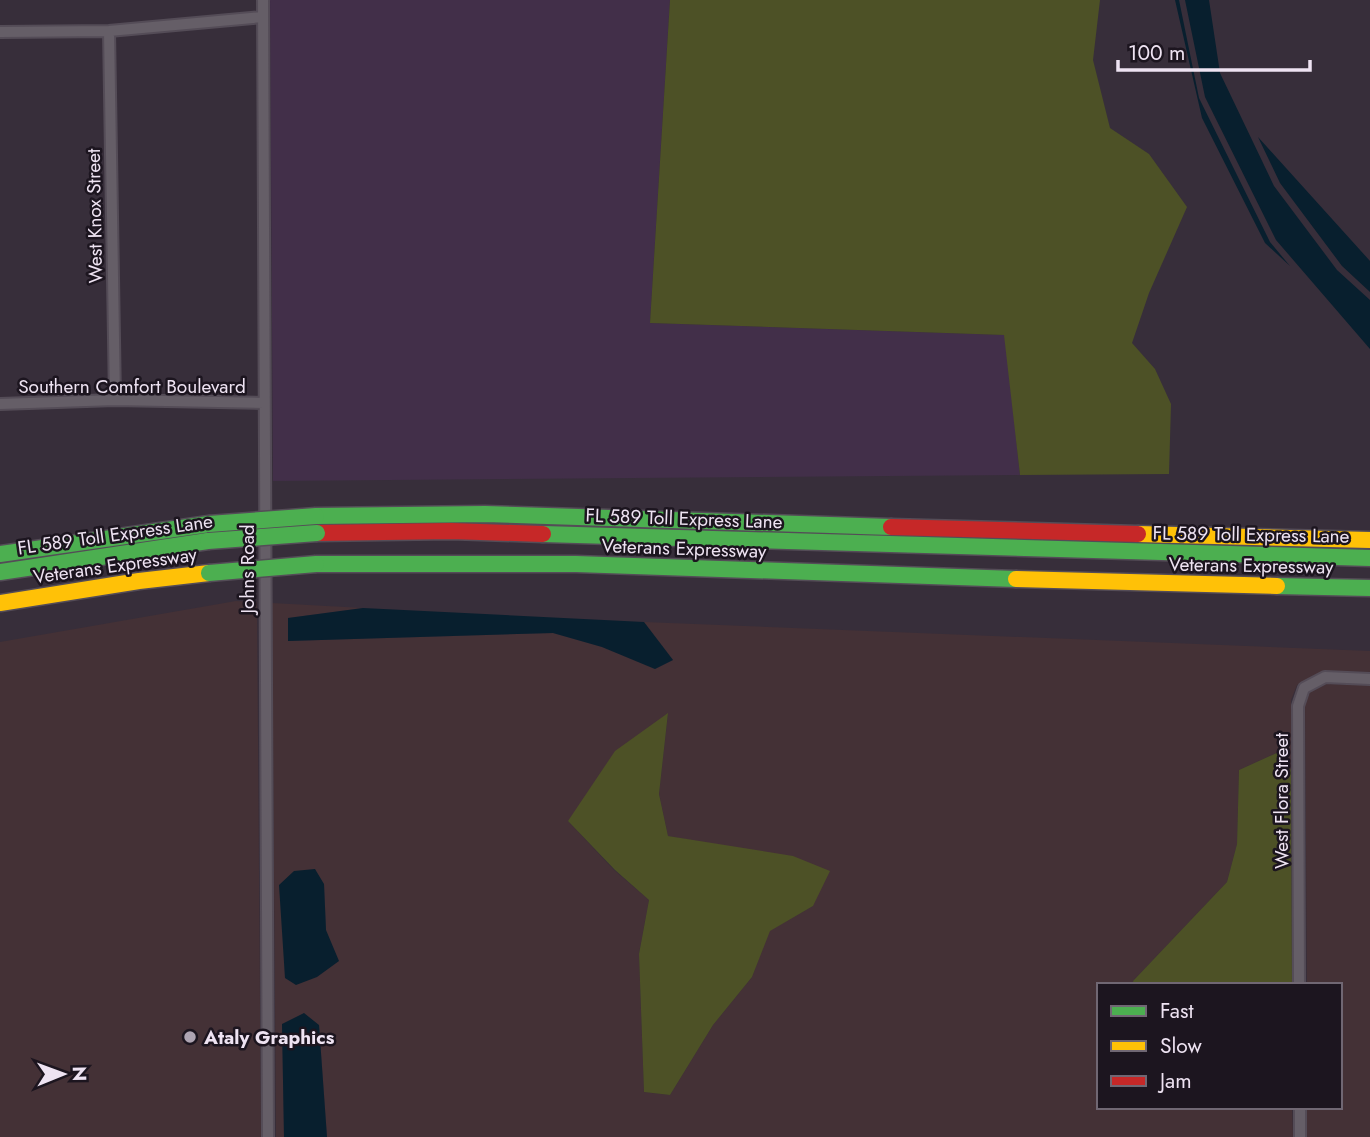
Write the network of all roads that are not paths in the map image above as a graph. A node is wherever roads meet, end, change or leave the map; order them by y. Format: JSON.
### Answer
{"nodes":[{"id":1,"x":262,"y":0,"type":"edge"},
{"id":2,"x":263,"y":17,"type":"junction"},
{"id":3,"x":109,"y":31,"type":"junction"},
{"id":4,"x":0,"y":32,"type":"edge"},
{"id":5,"x":115,"y":400,"type":"junction"},
{"id":6,"x":264,"y":403,"type":"junction"},
{"id":7,"x":0,"y":404,"type":"edge"},
{"id":8,"x":316,"y":524,"type":"junction"},
{"id":9,"x":1370,"y":540,"type":"edge"},
{"id":10,"x":0,"y":554,"type":"edge"},
{"id":11,"x":1370,"y":558,"type":"edge"},
{"id":12,"x":0,"y":572,"type":"edge"},
{"id":13,"x":1370,"y":588,"type":"edge"},
{"id":14,"x":0,"y":603,"type":"edge"},
{"id":15,"x":1370,"y":679,"type":"edge"},
{"id":16,"x":1299,"y":983,"type":"edge"},
{"id":17,"x":1300,"y":1109,"type":"edge"},
{"id":18,"x":268,"y":1137,"type":"edge"},
{"id":19,"x":1300,"y":1137,"type":"edge"}],
"edges":[{"from":1,"to":2,"type":"street","name":"Johns Road"},
{"from":2,"to":3,"type":"street"},
{"from":2,"to":6,"type":"street","name":"Johns Road"},
{"from":3,"to":4,"type":"street"},
{"from":3,"to":5,"type":"street","name":"West Knox Street"},
{"from":5,"to":6,"type":"street","name":"Southern Comfort Boulevard"},
{"from":5,"to":7,"type":"street","name":"Southern Comfort Boulevard"},
{"from":6,"to":18,"type":"street","name":"Johns Road"},
{"from":8,"to":9,"type":"highway","name":"Veterans Expressway"},
{"from":8,"to":10,"type":"highway","name":"Veterans Expressway","bridge":true},
{"from":8,"to":11,"type":"highway","name":"FL 589 Toll Express Lane"},
{"from":8,"to":12,"type":"highway","name":"FL 589 Toll Express Lane","bridge":true},
{"from":13,"to":14,"type":"highway","name":"Veterans Expressway","bridge":true},
{"from":15,"to":16,"type":"street","name":"West Flora Street"},
{"from":17,"to":19,"type":"street"}]}
